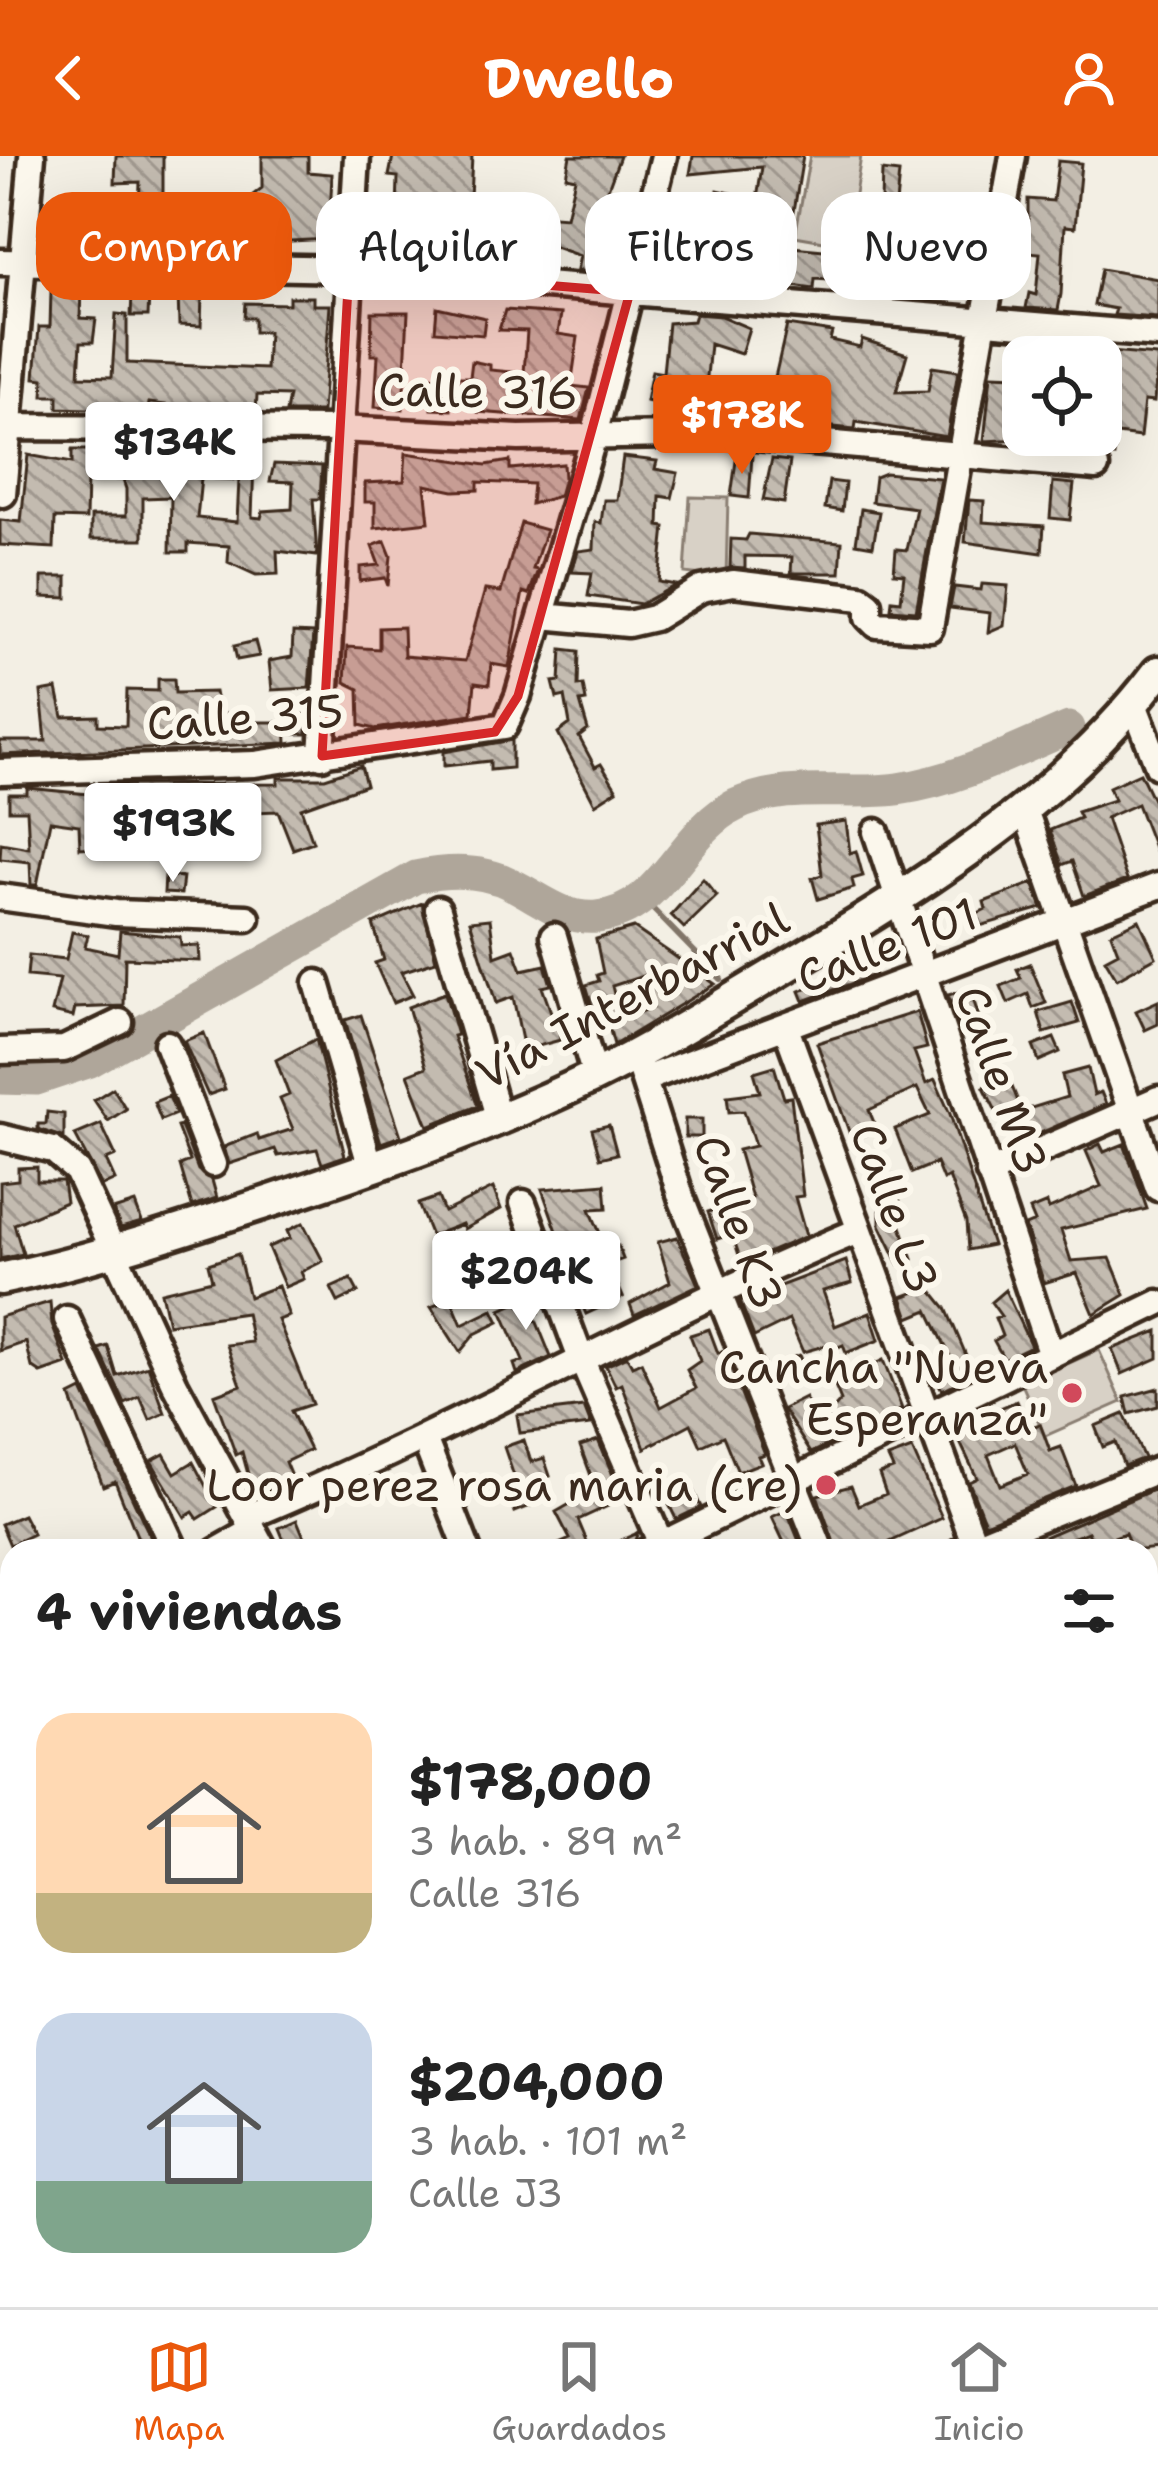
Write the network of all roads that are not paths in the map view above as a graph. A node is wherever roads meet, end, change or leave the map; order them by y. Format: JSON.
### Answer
{"nodes":[{"id":1,"x":32,"y":156,"type":"edge"},
{"id":2,"x":357,"y":156,"type":"edge"},
{"id":3,"x":664,"y":156,"type":"edge"},
{"id":4,"x":1013,"y":156,"type":"edge"},
{"id":5,"x":355,"y":192,"type":"edge"},
{"id":6,"x":655,"y":192,"type":"edge"},
{"id":7,"x":11,"y":262,"type":"edge"},
{"id":8,"x":316,"y":268,"type":"edge"},
{"id":9,"x":348,"y":300,"type":"edge"},
{"id":10,"x":628,"y":300,"type":"edge"},
{"id":11,"x":730,"y":300,"type":"edge"},
{"id":12,"x":981,"y":320,"type":"junction"},
{"id":13,"x":1158,"y":335,"type":"edge"},
{"id":14,"x":4,"y":428,"type":"edge"},
{"id":15,"x":339,"y":429,"type":"junction"},
{"id":16,"x":594,"y":436,"type":"junction"},
{"id":17,"x":961,"y":457,"type":"junction"},
{"id":18,"x":1096,"y":467,"type":"dead end"},
{"id":19,"x":3,"y":494,"type":"dead end"},
{"id":20,"x":542,"y":616,"type":"junction"},
{"id":21,"x":1158,"y":672,"type":"edge"},
{"id":22,"x":1134,"y":704,"type":"junction"},
{"id":23,"x":322,"y":755,"type":"junction"},
{"id":24,"x":1158,"y":766,"type":"edge"},
{"id":25,"x":0,"y":772,"type":"edge"},
{"id":26,"x":1025,"y":810,"type":"junction"},
{"id":27,"x":876,"y":832,"type":"dead end"},
{"id":28,"x":1158,"y":886,"type":"edge"},
{"id":29,"x":0,"y":898,"type":"edge"},
{"id":30,"x":896,"y":902,"type":"junction"},
{"id":31,"x":438,"y":910,"type":"dead end"},
{"id":32,"x":247,"y":918,"type":"dead end"},
{"id":33,"x":1065,"y":922,"type":"junction"},
{"id":34,"x":554,"y":936,"type":"dead end"},
{"id":35,"x":922,"y":977,"type":"junction"},
{"id":36,"x":317,"y":983,"type":"dead end"},
{"id":37,"x":120,"y":1022,"type":"dead end"},
{"id":38,"x":786,"y":1028,"type":"junction"},
{"id":39,"x":166,"y":1044,"type":"dead end"},
{"id":40,"x":0,"y":1051,"type":"edge"},
{"id":41,"x":639,"y":1067,"type":"junction"},
{"id":42,"x":595,"y":1076,"type":"junction"},
{"id":43,"x":1158,"y":1099,"type":"edge"},
{"id":44,"x":1130,"y":1111,"type":"junction"},
{"id":45,"x":499,"y":1120,"type":"junction"},
{"id":46,"x":0,"y":1137,"type":"edge"},
{"id":47,"x":213,"y":1164,"type":"dead end"},
{"id":48,"x":370,"y":1168,"type":"junction"},
{"id":49,"x":989,"y":1173,"type":"junction"},
{"id":50,"x":1158,"y":1187,"type":"edge"},
{"id":51,"x":523,"y":1203,"type":"dead end"},
{"id":52,"x":858,"y":1231,"type":"junction"},
{"id":53,"x":116,"y":1252,"type":"junction"},
{"id":54,"x":0,"y":1279,"type":"edge"},
{"id":55,"x":717,"y":1289,"type":"junction"},
{"id":56,"x":1158,"y":1303,"type":"edge"},
{"id":57,"x":67,"y":1319,"type":"dead end"},
{"id":58,"x":1051,"y":1354,"type":"junction"},
{"id":59,"x":580,"y":1356,"type":"junction"},
{"id":60,"x":925,"y":1418,"type":"junction"},
{"id":61,"x":424,"y":1438,"type":"junction"},
{"id":62,"x":1158,"y":1470,"type":"edge"},
{"id":63,"x":794,"y":1480,"type":"junction"},
{"id":64,"x":255,"y":1532,"type":"edge"},
{"id":65,"x":169,"y":1539,"type":"edge"},
{"id":66,"x":463,"y":1539,"type":"edge"},
{"id":67,"x":651,"y":1539,"type":"edge"},
{"id":68,"x":673,"y":1539,"type":"edge"},
{"id":69,"x":816,"y":1539,"type":"edge"},
{"id":70,"x":967,"y":1539,"type":"edge"},
{"id":71,"x":995,"y":1539,"type":"edge"}],
"edges":[{"from":1,"to":7,"type":"street"},
{"from":2,"to":5,"type":"street"},
{"from":3,"to":6,"type":"street"},
{"from":4,"to":12,"type":"street"},
{"from":7,"to":8,"type":"street"},
{"from":7,"to":14,"type":"street"},
{"from":9,"to":15,"type":"street"},
{"from":10,"to":16,"type":"street"},
{"from":11,"to":12,"type":"street"},
{"from":12,"to":13,"type":"street"},
{"from":12,"to":17,"type":"street"},
{"from":14,"to":15,"type":"street","name":"Calle 316"},
{"from":14,"to":19,"type":"street"},
{"from":15,"to":16,"type":"street","name":"Calle 316"},
{"from":15,"to":23,"type":"street"},
{"from":16,"to":17,"type":"street","name":"Calle 316"},
{"from":16,"to":20,"type":"street"},
{"from":17,"to":18,"type":"street","name":"Calle 316"},
{"from":17,"to":20,"type":"street"},
{"from":20,"to":23,"type":"street","name":"Calle 315"},
{"from":21,"to":22,"type":"main road","name":"Vía Interbarrial"},
{"from":22,"to":24,"type":"street"},
{"from":22,"to":26,"type":"main road","name":"Vía Interbarrial"},
{"from":23,"to":25,"type":"street","name":"Calle 315"},
{"from":26,"to":30,"type":"main road","name":"Vía Interbarrial"},
{"from":26,"to":33,"type":"street"},
{"from":27,"to":30,"type":"street","name":"Calle M3"},
{"from":28,"to":33,"type":"street","name":"Calle 101"},
{"from":29,"to":32,"type":"street"},
{"from":30,"to":35,"type":"street","name":"Calle M3"},
{"from":30,"to":41,"type":"main road","name":"Vía Interbarrial"},
{"from":31,"to":45,"type":"street"},
{"from":33,"to":35,"type":"street","name":"Calle 101"},
{"from":33,"to":44,"type":"street"},
{"from":34,"to":42,"type":"street"},
{"from":35,"to":38,"type":"street","name":"Calle 101"},
{"from":35,"to":49,"type":"street","name":"Calle M3"},
{"from":36,"to":48,"type":"street"},
{"from":37,"to":40,"type":"street"},
{"from":38,"to":41,"type":"street","name":"Calle 101"},
{"from":38,"to":52,"type":"street","name":"Calle L3"},
{"from":39,"to":47,"type":"street"},
{"from":41,"to":42,"type":"main road","name":"Vía Interbarrial"},
{"from":41,"to":55,"type":"street","name":"Calle K3"},
{"from":42,"to":45,"type":"main road","name":"Vía Interbarrial"},
{"from":43,"to":44,"type":"street"},
{"from":44,"to":49,"type":"street"},
{"from":44,"to":50,"type":"street"},
{"from":45,"to":48,"type":"main road","name":"Vía Interbarrial"},
{"from":46,"to":53,"type":"street"},
{"from":48,"to":53,"type":"main road","name":"Vía Interbarrial"},
{"from":49,"to":58,"type":"street","name":"Calle M3"},
{"from":51,"to":59,"type":"street"},
{"from":52,"to":55,"type":"street"},
{"from":52,"to":60,"type":"street","name":"Calle L3"},
{"from":53,"to":54,"type":"main road","name":"Vía Interbarrial"},
{"from":53,"to":64,"type":"street"},
{"from":55,"to":59,"type":"street"},
{"from":55,"to":63,"type":"street","name":"Calle K3"},
{"from":56,"to":58,"type":"street"},
{"from":57,"to":65,"type":"street"},
{"from":58,"to":60,"type":"street"},
{"from":59,"to":61,"type":"street"},
{"from":59,"to":67,"type":"street"},
{"from":60,"to":63,"type":"street"},
{"from":60,"to":70,"type":"street","name":"Calle L3"},
{"from":61,"to":64,"type":"street"},
{"from":61,"to":66,"type":"street"},
{"from":62,"to":71,"type":"street"},
{"from":63,"to":68,"type":"street"},
{"from":63,"to":69,"type":"street","name":"Calle K3"}]}
